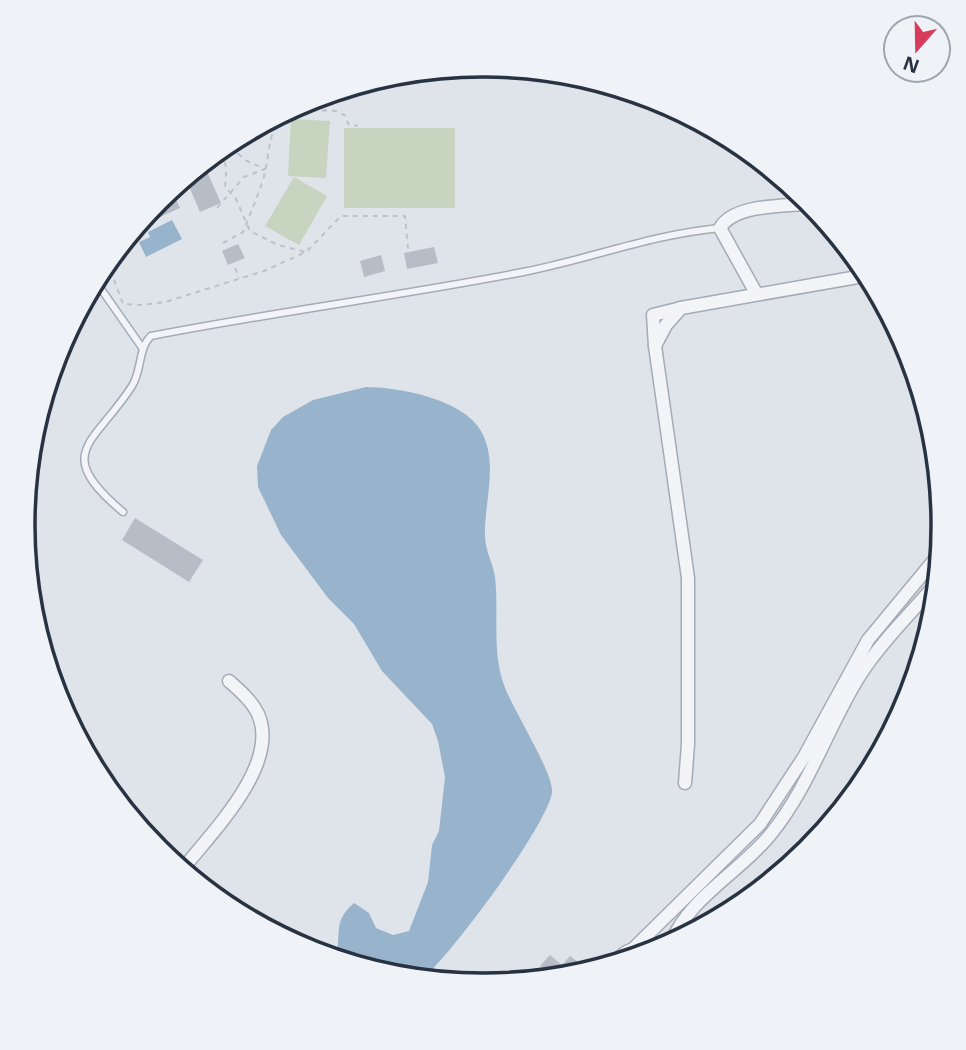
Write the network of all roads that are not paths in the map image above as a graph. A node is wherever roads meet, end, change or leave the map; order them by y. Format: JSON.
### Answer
{"nodes":[{"id":1,"x":797,"y":205,"type":"edge"},
{"id":2,"x":720,"y":228,"type":"junction"},
{"id":3,"x":856,"y":277,"type":"edge"},
{"id":4,"x":102,"y":290,"type":"edge"},
{"id":5,"x":756,"y":293,"type":"junction"},
{"id":6,"x":143,"y":349,"type":"junction"},
{"id":7,"x":123,"y":512,"type":"dead end"},
{"id":8,"x":929,"y":567,"type":"edge"},
{"id":9,"x":916,"y":582,"type":"junction"},
{"id":10,"x":927,"y":585,"type":"edge"},
{"id":11,"x":924,"y":598,"type":"edge"},
{"id":12,"x":229,"y":681,"type":"dead end"},
{"id":13,"x":685,"y":783,"type":"dead end"},
{"id":14,"x":188,"y":862,"type":"edge"},
{"id":15,"x":679,"y":928,"type":"edge"},
{"id":16,"x":637,"y":945,"type":"edge"}],
"edges":[{"from":1,"to":2,"type":"street"},
{"from":2,"to":5,"type":"street"},
{"from":2,"to":6,"type":"lane"},
{"from":3,"to":5,"type":"street"},
{"from":4,"to":6,"type":"lane"},
{"from":5,"to":13,"type":"street"},
{"from":6,"to":7,"type":"lane"},
{"from":8,"to":9,"type":"street"},
{"from":9,"to":10,"type":"street"},
{"from":9,"to":16,"type":"street"},
{"from":11,"to":15,"type":"street"},
{"from":12,"to":14,"type":"street"}]}
